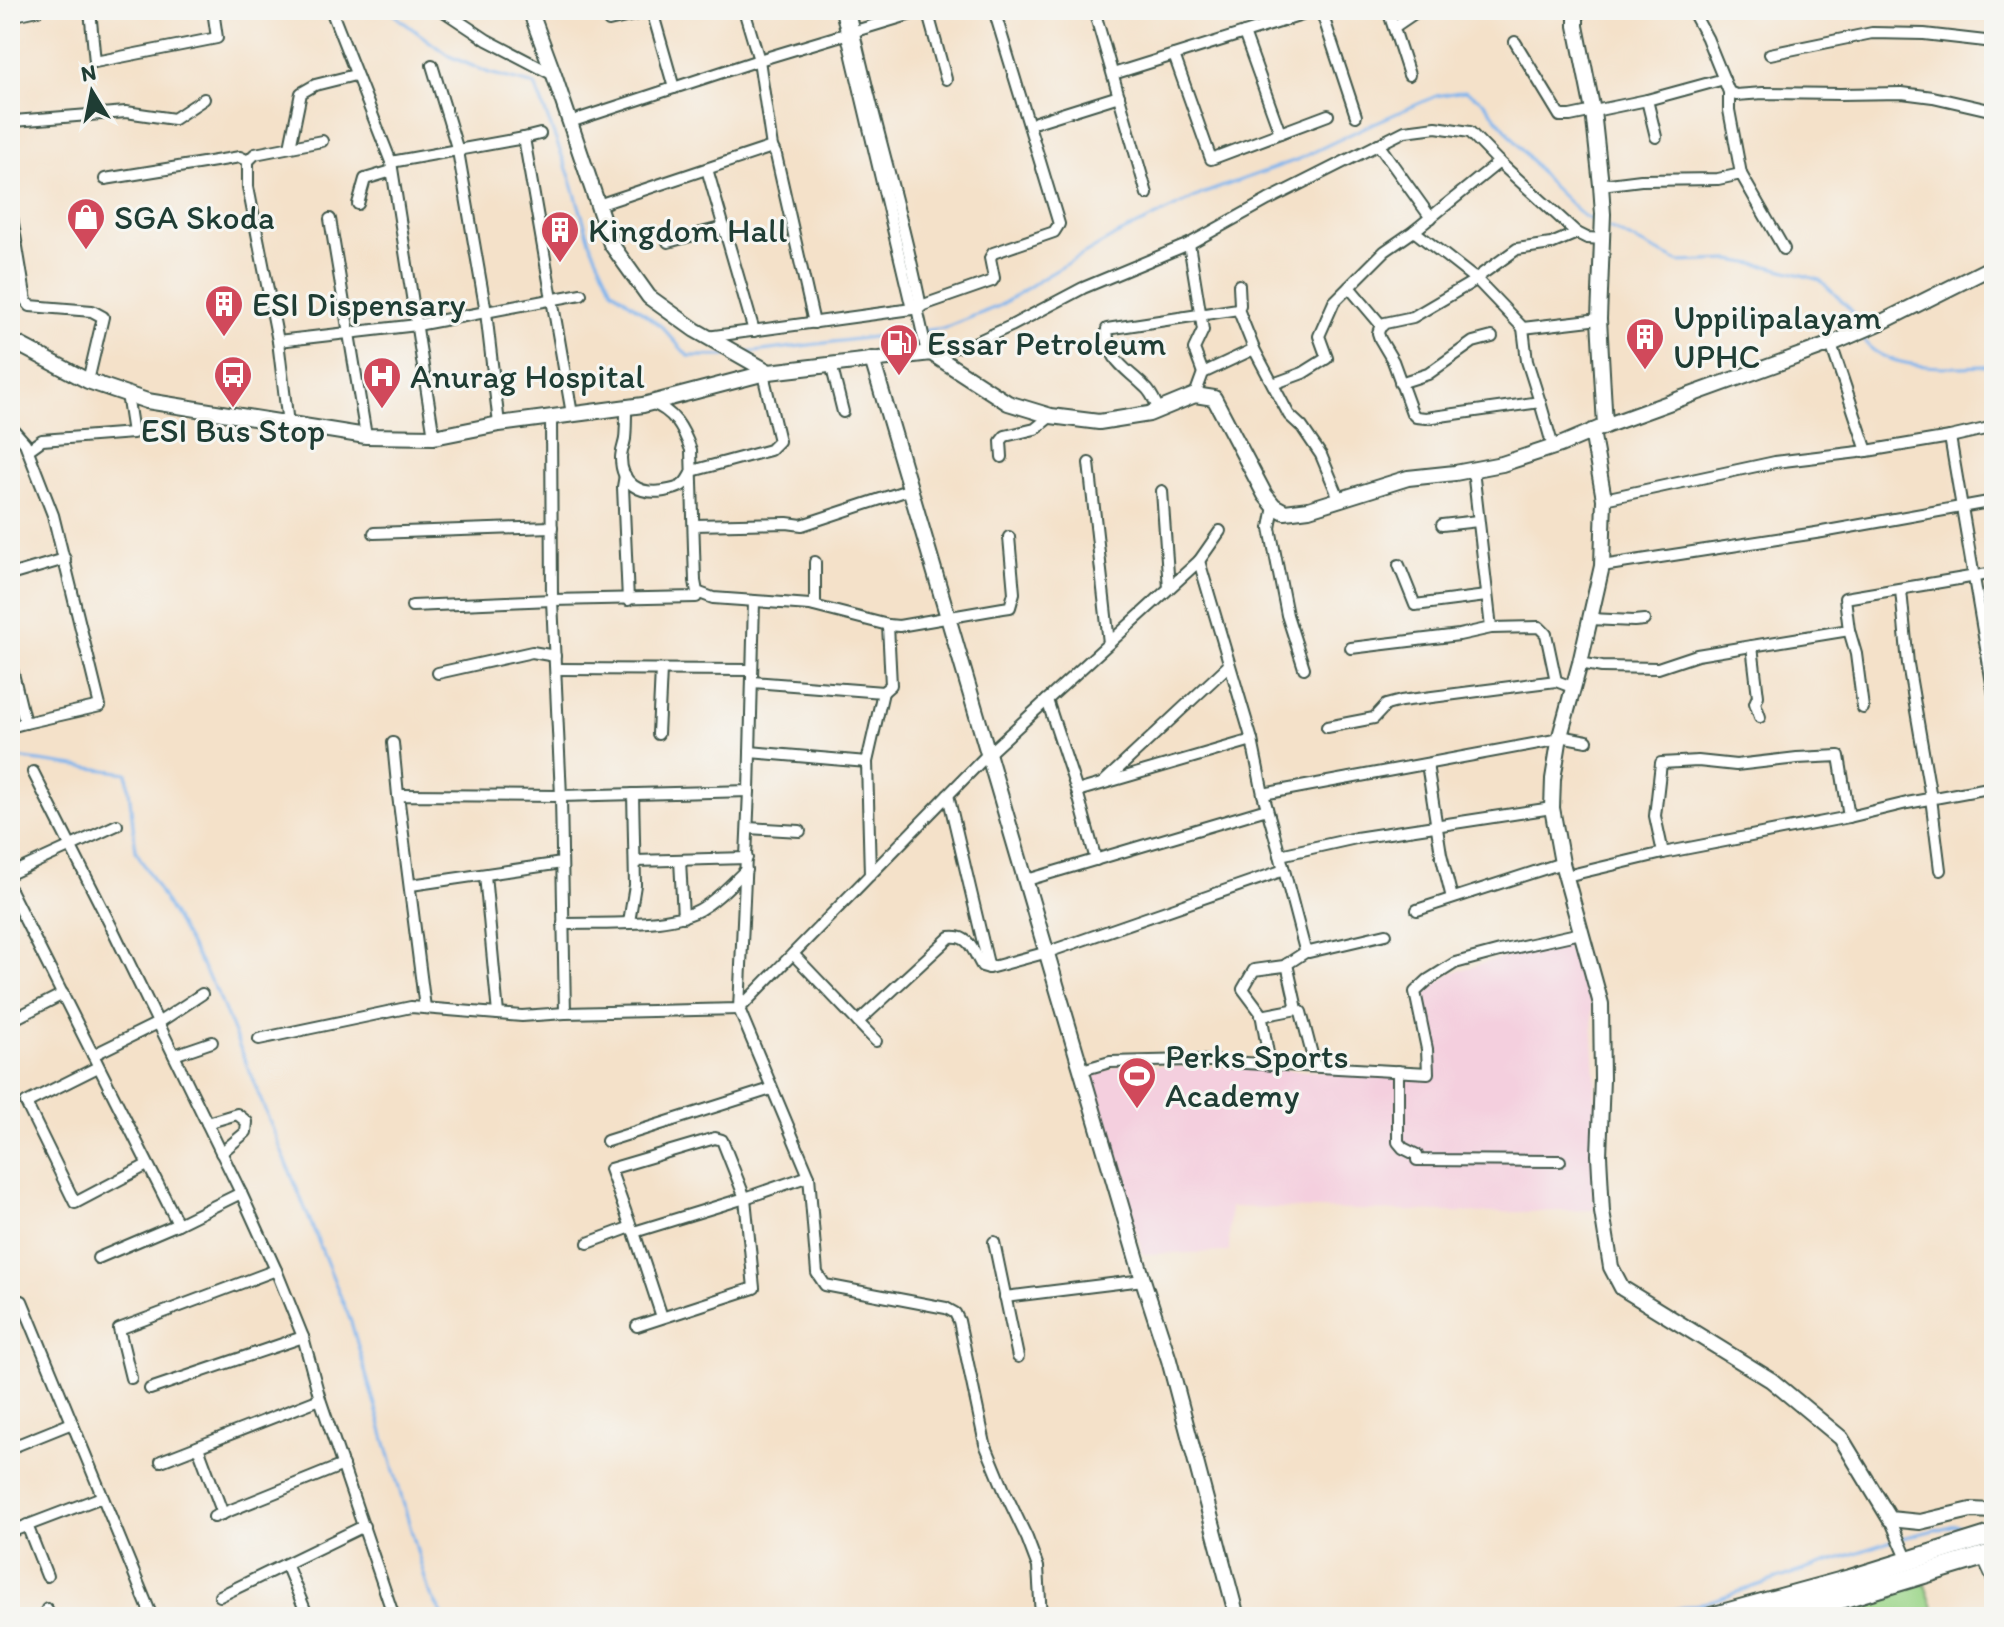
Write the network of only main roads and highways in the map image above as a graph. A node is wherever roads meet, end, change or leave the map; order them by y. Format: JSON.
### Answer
{"nodes":[{"id":1,"x":1994,"y":1534,"type":"edge"},
{"id":2,"x":1988,"y":1554,"type":"edge"},
{"id":3,"x":1711,"y":1617,"type":"edge"},
{"id":4,"x":1771,"y":1617,"type":"edge"}],
"edges":[{"from":1,"to":3,"type":"highway"},
{"from":2,"to":4,"type":"highway"}]}
